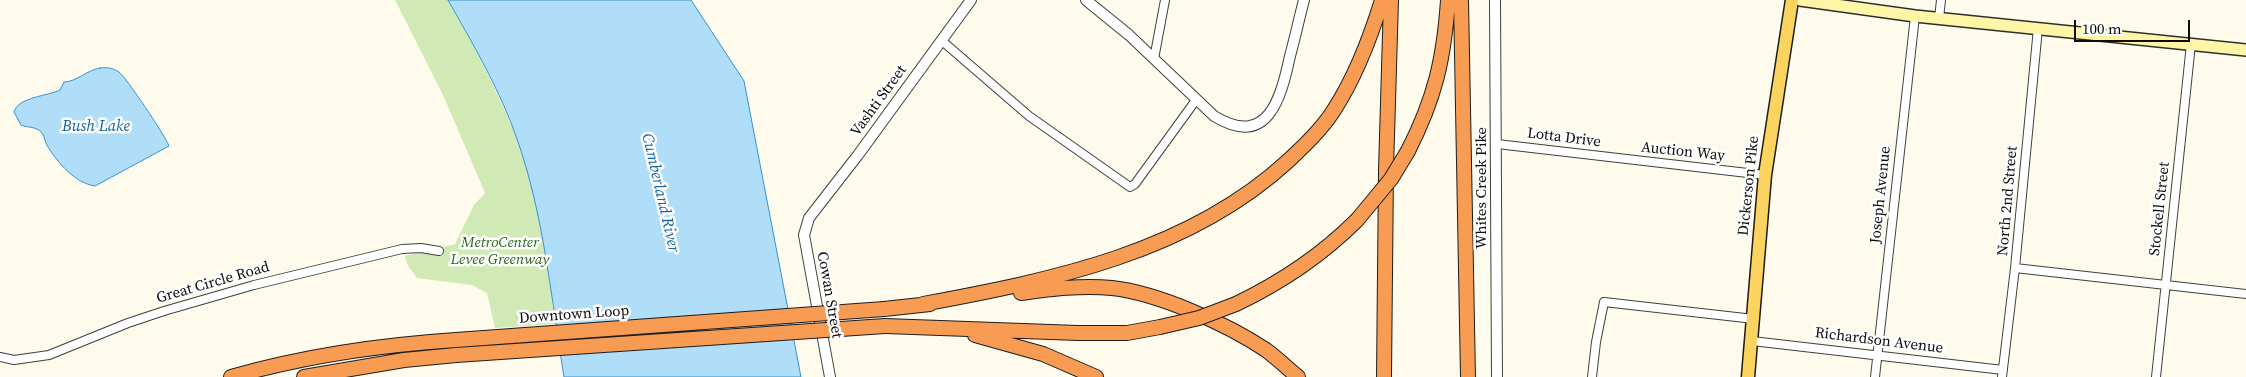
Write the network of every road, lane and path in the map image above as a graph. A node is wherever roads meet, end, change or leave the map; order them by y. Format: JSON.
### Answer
{"nodes":[{"id":1,"x":971,"y":0,"type":"edge"},
{"id":2,"x":1086,"y":0,"type":"edge"},
{"id":3,"x":1165,"y":0,"type":"edge"},
{"id":4,"x":1304,"y":0,"type":"edge"},
{"id":5,"x":1382,"y":0,"type":"edge"},
{"id":6,"x":1392,"y":0,"type":"edge"},
{"id":7,"x":1448,"y":0,"type":"edge"},
{"id":8,"x":1460,"y":0,"type":"edge"},
{"id":9,"x":1495,"y":0,"type":"edge"},
{"id":10,"x":1792,"y":0,"type":"edge"},
{"id":11,"x":1800,"y":0,"type":"edge"},
{"id":12,"x":1941,"y":0,"type":"edge"},
{"id":13,"x":1915,"y":16,"type":"junction"},
{"id":14,"x":1938,"y":18,"type":"junction"},
{"id":15,"x":2038,"y":28,"type":"junction"},
{"id":16,"x":941,"y":40,"type":"junction"},
{"id":17,"x":2191,"y":44,"type":"junction"},
{"id":18,"x":2246,"y":50,"type":"edge"},
{"id":19,"x":1154,"y":60,"type":"junction"},
{"id":20,"x":1196,"y":100,"type":"junction"},
{"id":21,"x":1497,"y":144,"type":"junction"},
{"id":22,"x":1627,"y":160,"type":"joint"},
{"id":23,"x":1765,"y":175,"type":"junction"},
{"id":24,"x":809,"y":218,"type":"joint"},
{"id":25,"x":439,"y":251,"type":"dead end"},
{"id":26,"x":2015,"y":268,"type":"junction"},
{"id":27,"x":2165,"y":285,"type":"junction"},
{"id":28,"x":2246,"y":294,"type":"edge"},
{"id":29,"x":923,"y":304,"type":"junction"},
{"id":30,"x":1754,"y":319,"type":"junction"},
{"id":31,"x":938,"y":326,"type":"junction"},
{"id":32,"x":1752,"y":341,"type":"junction"},
{"id":33,"x":1877,"y":355,"type":"junction"},
{"id":34,"x":0,"y":357,"type":"edge"},
{"id":35,"x":2002,"y":373,"type":"edge"},
{"id":36,"x":231,"y":377,"type":"edge"},
{"id":37,"x":304,"y":377,"type":"edge"},
{"id":38,"x":830,"y":377,"type":"edge"},
{"id":39,"x":1096,"y":377,"type":"edge"},
{"id":40,"x":1298,"y":377,"type":"edge"},
{"id":41,"x":1384,"y":377,"type":"edge"},
{"id":42,"x":1468,"y":377,"type":"edge"},
{"id":43,"x":1498,"y":377,"type":"edge"},
{"id":44,"x":1592,"y":377,"type":"edge"},
{"id":45,"x":1748,"y":377,"type":"edge"},
{"id":46,"x":1875,"y":377,"type":"edge"},
{"id":47,"x":2156,"y":377,"type":"edge"}],
"edges":[{"from":1,"to":16,"type":"street","name":"Vashti Street"},
{"from":2,"to":19,"type":"street"},
{"from":3,"to":19,"type":"street"},
{"from":4,"to":20,"type":"street"},
{"from":5,"to":29,"type":"highway"},
{"from":6,"to":41,"type":"highway"},
{"from":7,"to":31,"type":"highway","bridge":true},
{"from":8,"to":42,"type":"highway"},
{"from":9,"to":21,"type":"street","name":"Whites Creek Pike"},
{"from":10,"to":23,"type":"main road","name":"Dickerson Pike"},
{"from":11,"to":13,"type":"main road"},
{"from":12,"to":14,"type":"street"},
{"from":13,"to":14,"type":"main road"},
{"from":13,"to":33,"type":"street","name":"Joseph Avenue"},
{"from":14,"to":15,"type":"main road"},
{"from":15,"to":17,"type":"main road"},
{"from":15,"to":26,"type":"street","name":"North 2nd Street"},
{"from":16,"to":20,"type":"street"},
{"from":16,"to":24,"type":"street","name":"Vashti Street"},
{"from":17,"to":18,"type":"main road"},
{"from":17,"to":27,"type":"street","name":"Stockell Street"},
{"from":19,"to":20,"type":"street"},
{"from":21,"to":22,"type":"street","name":"Lotta Drive"},
{"from":21,"to":43,"type":"street","name":"Whites Creek Pike"},
{"from":22,"to":23,"type":"street","name":"Auction Way"},
{"from":23,"to":30,"type":"main road","name":"Dickerson Pike"},
{"from":24,"to":38,"type":"street","name":"Cowan Street"},
{"from":25,"to":34,"type":"street","name":"Great Circle Road"},
{"from":26,"to":27,"type":"street"},
{"from":26,"to":35,"type":"street","name":"North 2nd Street"},
{"from":27,"to":28,"type":"street"},
{"from":27,"to":47,"type":"street","name":"Stockell Street"},
{"from":29,"to":36,"type":"highway","name":"Downtown Loop","bridge":true},
{"from":29,"to":40,"type":"highway"},
{"from":30,"to":32,"type":"main road","name":"Dickerson Pike"},
{"from":30,"to":44,"type":"street"},
{"from":31,"to":37,"type":"highway","bridge":true},
{"from":31,"to":39,"type":"highway"},
{"from":32,"to":33,"type":"street","name":"Richardson Avenue"},
{"from":32,"to":45,"type":"main road","name":"Dickerson Pike"},
{"from":33,"to":35,"type":"street","name":"Richardson Avenue"},
{"from":33,"to":46,"type":"street","name":"Joseph Avenue"}]}
